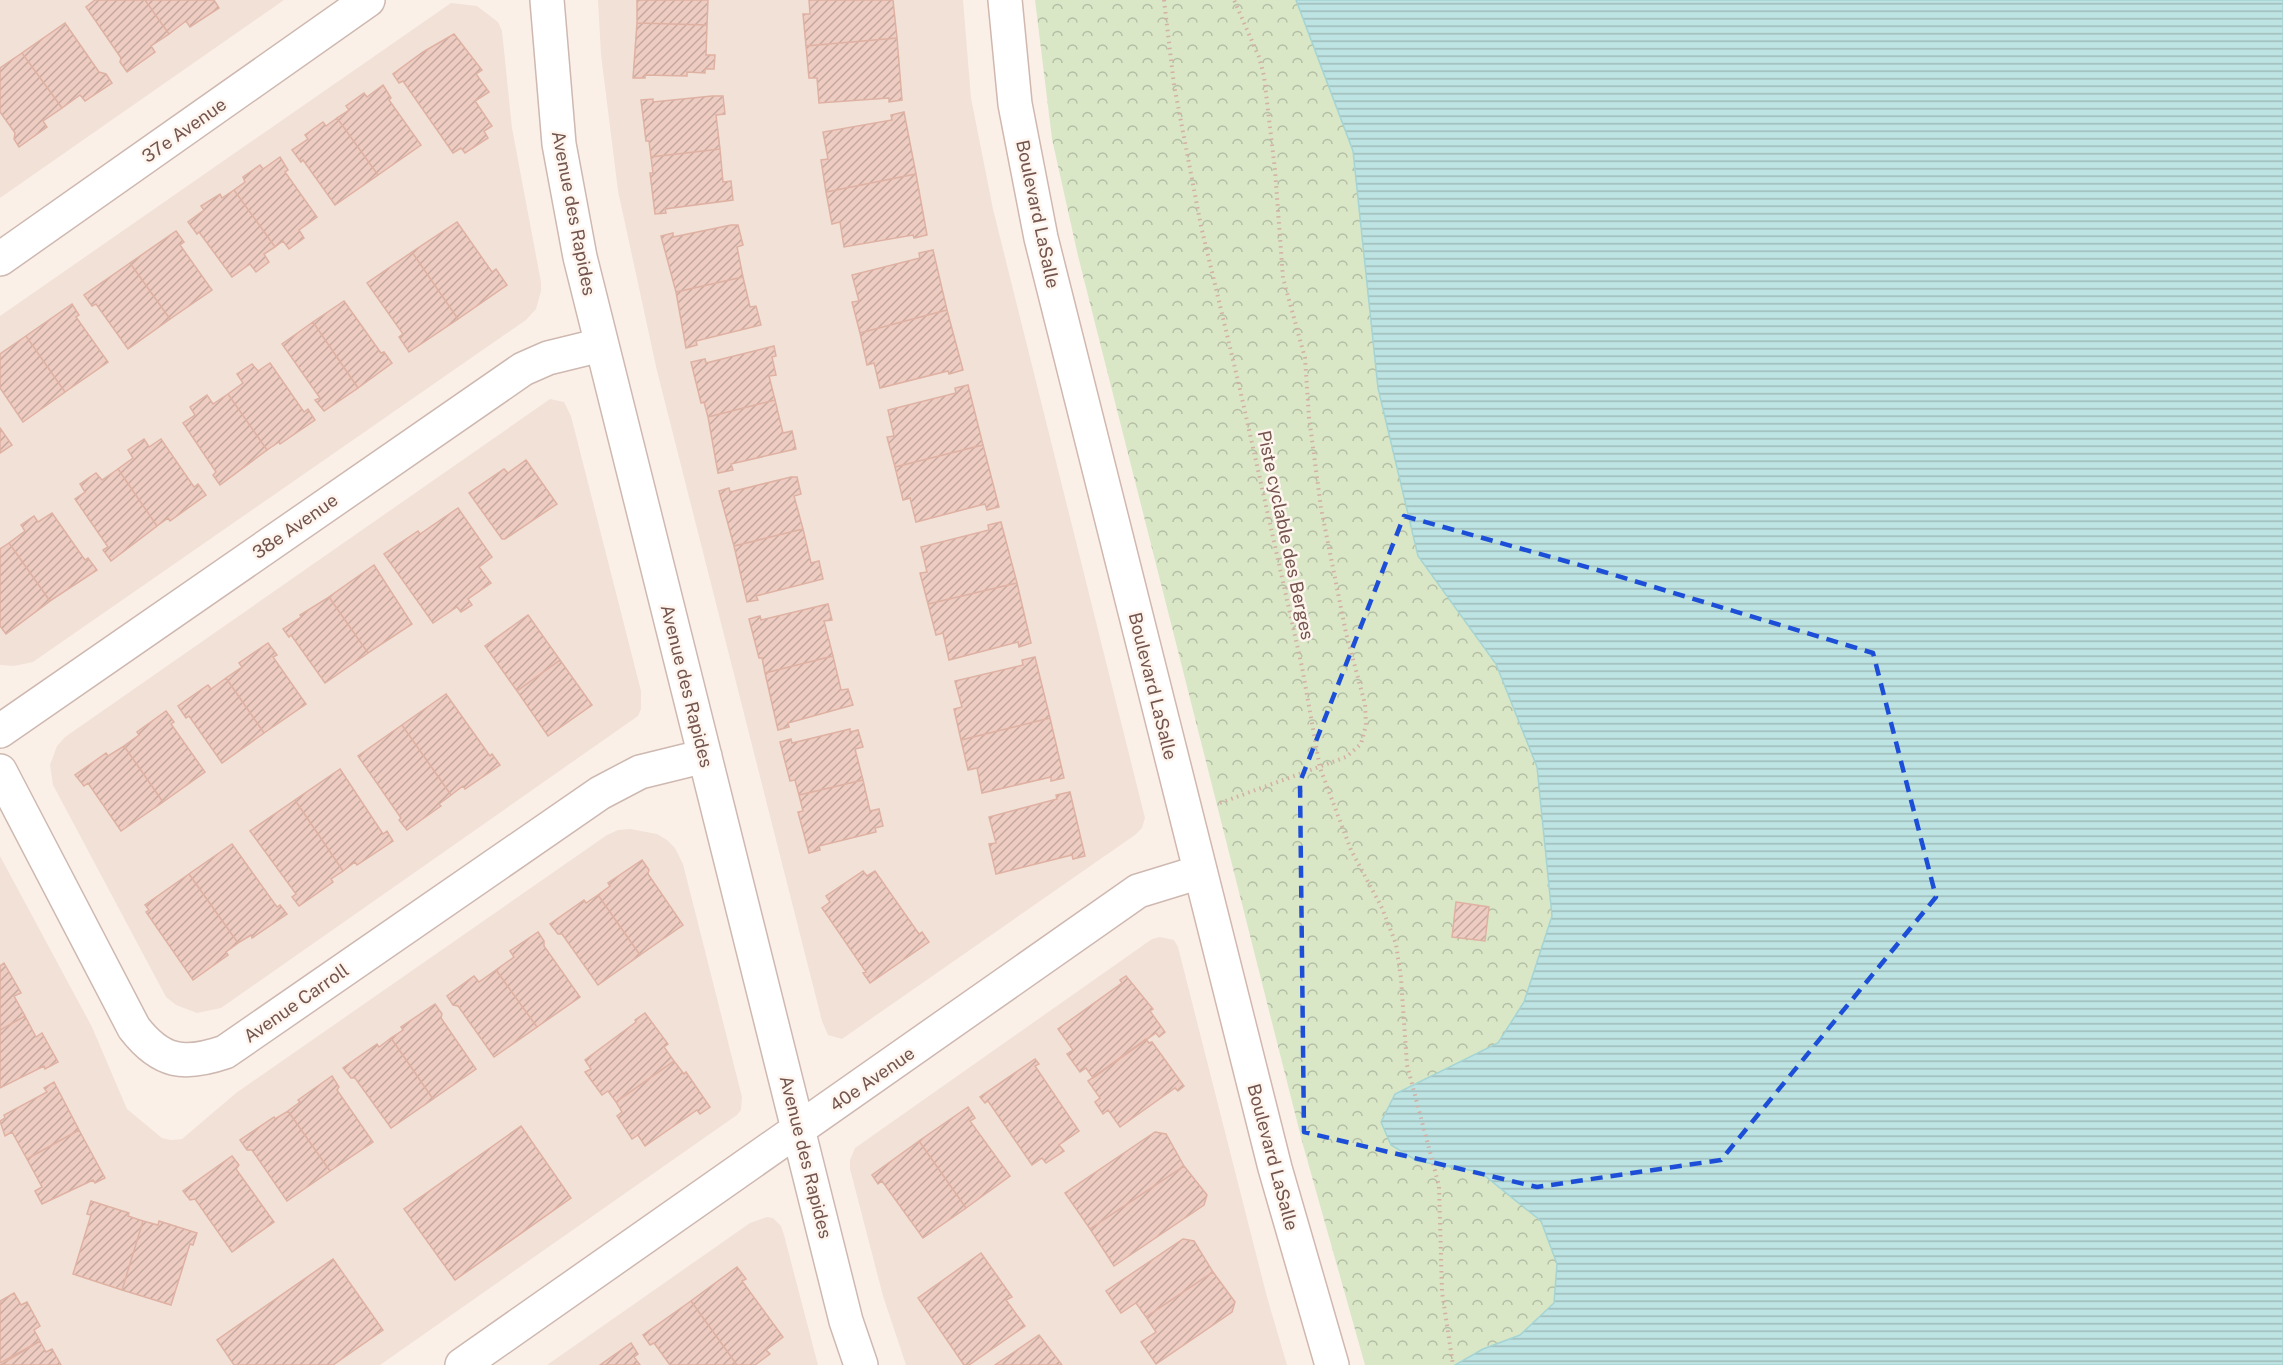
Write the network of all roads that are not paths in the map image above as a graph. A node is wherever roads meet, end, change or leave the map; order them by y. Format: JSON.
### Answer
{"nodes":[{"id":1,"x":368,"y":0,"type":"edge"},
{"id":2,"x":547,"y":0,"type":"edge"},
{"id":3,"x":1005,"y":0,"type":"edge"},
{"id":4,"x":0,"y":259,"type":"edge"},
{"id":5,"x":601,"y":345,"type":"junction"},
{"id":6,"x":0,"y":731,"type":"edge"},
{"id":7,"x":705,"y":756,"type":"junction"},
{"id":8,"x":0,"y":771,"type":"edge"},
{"id":9,"x":1200,"y":872,"type":"junction"},
{"id":10,"x":799,"y":1130,"type":"junction"},
{"id":11,"x":462,"y":1365,"type":"edge"},
{"id":12,"x":861,"y":1365,"type":"edge"},
{"id":13,"x":1332,"y":1365,"type":"edge"}],
"edges":[{"from":1,"to":4,"type":"street","name":"37e Avenue"},
{"from":2,"to":5,"type":"street","name":"Avenue des Rapides"},
{"from":3,"to":9,"type":"street","name":"Boulevard LaSalle"},
{"from":5,"to":6,"type":"street","name":"38e Avenue"},
{"from":5,"to":7,"type":"street","name":"Avenue des Rapides"},
{"from":7,"to":8,"type":"street","name":"Avenue Carroll"},
{"from":7,"to":10,"type":"street","name":"Avenue des Rapides"},
{"from":9,"to":10,"type":"street","name":"40e Avenue"},
{"from":9,"to":13,"type":"street","name":"Boulevard LaSalle"},
{"from":10,"to":11,"type":"street","name":"40e Avenue"},
{"from":10,"to":12,"type":"street","name":"Avenue des Rapides"}]}
